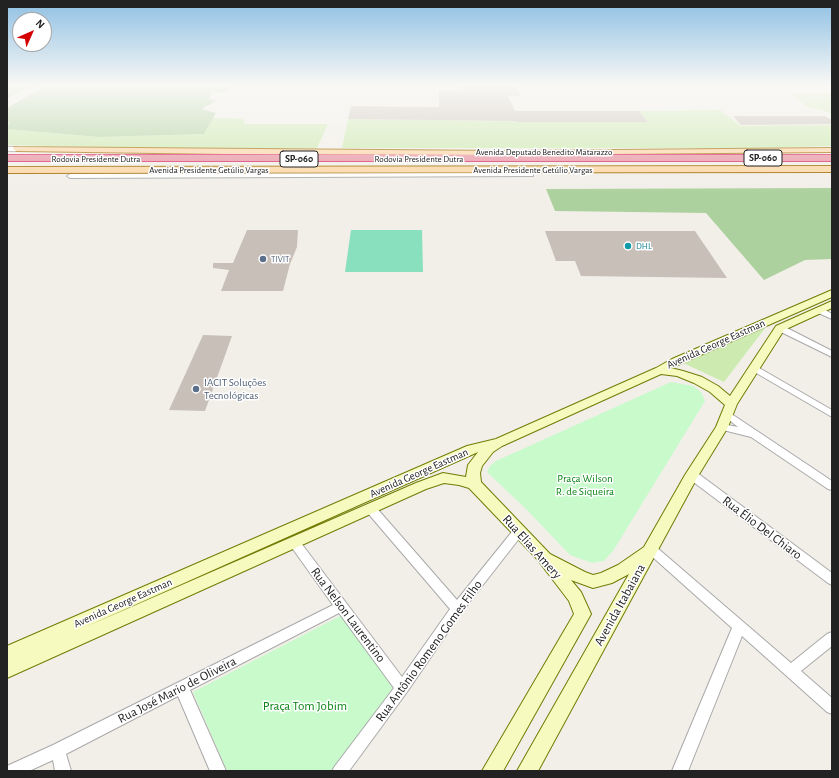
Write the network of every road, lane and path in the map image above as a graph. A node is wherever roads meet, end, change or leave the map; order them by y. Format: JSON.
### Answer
{"nodes":[{"id":1,"x":10,"y":149,"type":"edge"},
{"id":2,"x":831,"y":157,"type":"edge"},
{"id":3,"x":7,"y":158,"type":"edge"},
{"id":4,"x":7,"y":162,"type":"edge"},
{"id":5,"x":519,"y":163,"type":"junction"},
{"id":6,"x":652,"y":164,"type":"junction"},
{"id":7,"x":832,"y":168,"type":"edge"},
{"id":8,"x":470,"y":169,"type":"junction"},
{"id":9,"x":7,"y":170,"type":"edge"},
{"id":10,"x":217,"y":170,"type":"junction"},
{"id":11,"x":832,"y":174,"type":"edge"},
{"id":12,"x":531,"y":175,"type":"dead end"},
{"id":13,"x":70,"y":176,"type":"dead end"},
{"id":14,"x":832,"y":293,"type":"edge"},
{"id":15,"x":832,"y":304,"type":"edge"},
{"id":16,"x":819,"y":310,"type":"junction"},
{"id":17,"x":832,"y":316,"type":"edge"},
{"id":18,"x":780,"y":328,"type":"junction"},
{"id":19,"x":832,"y":354,"type":"edge"},
{"id":20,"x":754,"y":368,"type":"junction"},
{"id":21,"x":660,"y":370,"type":"junction"},
{"id":22,"x":729,"y":409,"type":"junction"},
{"id":23,"x":832,"y":414,"type":"edge"},
{"id":24,"x":717,"y":433,"type":"junction"},
{"id":25,"x":759,"y":438,"type":"junction"},
{"id":26,"x":500,"y":442,"type":"junction"},
{"id":27,"x":692,"y":475,"type":"junction"},
{"id":28,"x":474,"y":484,"type":"junction"},
{"id":29,"x":832,"y":486,"type":"edge"},
{"id":30,"x":370,"y":508,"type":"junction"},
{"id":31,"x":520,"y":531,"type":"junction"},
{"id":32,"x":294,"y":542,"type":"junction"},
{"id":33,"x":651,"y":549,"type":"junction"},
{"id":34,"x":542,"y":555,"type":"junction"},
{"id":35,"x":832,"y":580,"type":"edge"},
{"id":36,"x":340,"y":607,"type":"junction"},
{"id":37,"x":457,"y":609,"type":"junction"},
{"id":38,"x":739,"y":627,"type":"junction"},
{"id":39,"x":832,"y":638,"type":"edge"},
{"id":40,"x":7,"y":654,"type":"edge"},
{"id":41,"x":7,"y":670,"type":"edge"},
{"id":42,"x":790,"y":671,"type":"junction"},
{"id":43,"x":182,"y":688,"type":"junction"},
{"id":44,"x":402,"y":688,"type":"junction"},
{"id":45,"x":832,"y":706,"type":"edge"},
{"id":46,"x":58,"y":750,"type":"junction"},
{"id":47,"x":12,"y":771,"type":"edge"},
{"id":48,"x":64,"y":771,"type":"edge"},
{"id":49,"x":218,"y":771,"type":"edge"},
{"id":50,"x":340,"y":771,"type":"edge"},
{"id":51,"x":492,"y":771,"type":"edge"},
{"id":52,"x":527,"y":771,"type":"edge"},
{"id":53,"x":680,"y":771,"type":"edge"}],
"edges":[{"from":1,"to":2,"type":"main road","name":"Avenida Deputado Benedito Matarazzo"},
{"from":2,"to":3,"type":"highway","name":"Rodovia Presidente Dutra","number":"SP-060"},
{"from":2,"to":6,"type":"highway","name":"Rodovia Presidente Dutra","number":"SP-060"},
{"from":4,"to":5,"type":"highway","name":"Rodovia Presidente Dutra","number":"SP-060"},
{"from":5,"to":6,"type":"highway","name":"Rodovia Presidente Dutra","number":"SP-060"},
{"from":5,"to":10,"type":"highway"},
{"from":6,"to":7,"type":"highway"},
{"from":7,"to":8,"type":"main road","name":"Avenida Presidente Getúlio Vargas"},
{"from":8,"to":10,"type":"main road","name":"Avenida Presidente Getúlio Vargas"},
{"from":8,"to":11,"type":"main road"},
{"from":9,"to":10,"type":"main road","name":"Avenida Presidente Getúlio Vargas"},
{"from":12,"to":13,"type":"street"},
{"from":14,"to":21,"type":"main road","name":"Avenida George Eastman"},
{"from":15,"to":16,"type":"main road","name":"Avenida George Eastman"},
{"from":16,"to":17,"type":"street"},
{"from":16,"to":18,"type":"main road","name":"Avenida George Eastman"},
{"from":18,"to":19,"type":"street"},
{"from":18,"to":20,"type":"main road","name":"Avenida George Eastman"},
{"from":20,"to":22,"type":"main road","name":"Avenida George Eastman"},
{"from":20,"to":23,"type":"street"},
{"from":21,"to":22,"type":"main road"},
{"from":21,"to":26,"type":"main road","name":"Avenida George Eastman"},
{"from":22,"to":24,"type":"main road","name":"Avenida George Eastman"},
{"from":22,"to":25,"type":"street"},
{"from":24,"to":25,"type":"street"},
{"from":24,"to":27,"type":"main road","name":"Avenida Itabaiana"},
{"from":25,"to":29,"type":"street"},
{"from":26,"to":28,"type":"main road"},
{"from":26,"to":40,"type":"main road","name":"Avenida George Eastman"},
{"from":27,"to":33,"type":"main road","name":"Avenida Itabaiana"},
{"from":27,"to":35,"type":"street","name":"Rua Élio Del Chiaro"},
{"from":28,"to":30,"type":"main road","name":"Avenida George Eastman"},
{"from":28,"to":31,"type":"main road","name":"Rua Elias Amery"},
{"from":30,"to":32,"type":"main road","name":"Avenida George Eastman"},
{"from":30,"to":37,"type":"street"},
{"from":31,"to":34,"type":"main road","name":"Rua Elias Amery"},
{"from":31,"to":37,"type":"street","name":"Rua Antônio Romeno Gomes Filho"},
{"from":32,"to":36,"type":"street","name":"Rua Nelson Laurentino"},
{"from":32,"to":41,"type":"main road","name":"Avenida George Eastman"},
{"from":33,"to":34,"type":"main road"},
{"from":33,"to":38,"type":"street"},
{"from":33,"to":52,"type":"main road","name":"Avenida Itabaiana"},
{"from":34,"to":51,"type":"main road","name":"Rua Elias Amery"},
{"from":36,"to":43,"type":"street","name":"Rua José Mario de Oliveira"},
{"from":36,"to":44,"type":"street","name":"Rua Nelson Laurentino"},
{"from":37,"to":44,"type":"street","name":"Rua Antônio Romeno Gomes Filho"},
{"from":38,"to":42,"type":"street"},
{"from":38,"to":53,"type":"street"},
{"from":39,"to":42,"type":"street"},
{"from":42,"to":45,"type":"street"},
{"from":43,"to":46,"type":"street","name":"Rua José Mario de Oliveira"},
{"from":43,"to":49,"type":"street"},
{"from":44,"to":50,"type":"street","name":"Rua Antônio Romeno Gomes Filho"},
{"from":46,"to":47,"type":"street","name":"Rua José Mario de Oliveira"},
{"from":46,"to":48,"type":"street"}]}
